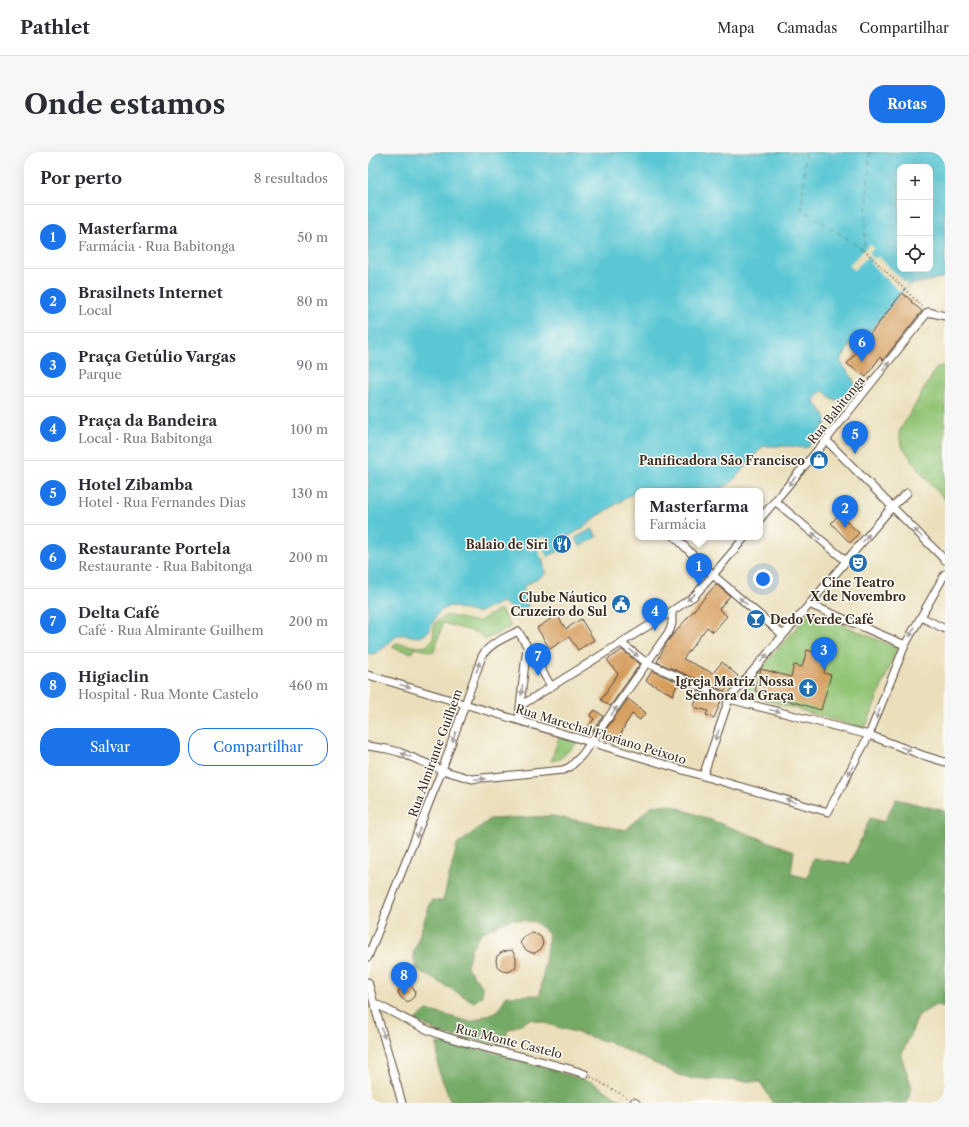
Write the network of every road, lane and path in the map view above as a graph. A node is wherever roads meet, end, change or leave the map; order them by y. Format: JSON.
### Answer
{"nodes":[{"id":1,"x":864,"y":250,"type":"dead end"},
{"id":2,"x":928,"y":312,"type":"junction"},
{"id":3,"x":945,"y":316,"type":"edge"},
{"id":4,"x":826,"y":440,"type":"junction"},
{"id":5,"x":906,"y":492,"type":"dead end"},
{"id":6,"x":775,"y":501,"type":"junction"},
{"id":7,"x":892,"y":507,"type":"junction"},
{"id":8,"x":763,"y":515,"type":"edge"},
{"id":9,"x":678,"y":540,"type":"edge"},
{"id":10,"x":742,"y":540,"type":"edge"},
{"id":11,"x":945,"y":560,"type":"edge"},
{"id":12,"x":846,"y":561,"type":"junction"},
{"id":13,"x":945,"y":574,"type":"edge"},
{"id":14,"x":713,"y":575,"type":"junction"},
{"id":15,"x":809,"y":604,"type":"junction"},
{"id":16,"x":672,"y":611,"type":"junction"},
{"id":17,"x":921,"y":617,"type":"junction"},
{"id":18,"x":945,"y":629,"type":"edge"},
{"id":19,"x":783,"y":635,"type":"junction"},
{"id":20,"x":621,"y":642,"type":"junction"},
{"id":21,"x":905,"y":645,"type":"junction"},
{"id":22,"x":527,"y":646,"type":"junction"},
{"id":23,"x":647,"y":663,"type":"junction"},
{"id":24,"x":368,"y":675,"type":"edge"},
{"id":25,"x":551,"y":686,"type":"junction"},
{"id":26,"x":729,"y":698,"type":"junction"},
{"id":27,"x":465,"y":704,"type":"junction"},
{"id":28,"x":520,"y":706,"type":"junction"},
{"id":29,"x":519,"y":720,"type":"junction"},
{"id":30,"x":870,"y":735,"type":"junction"},
{"id":31,"x":591,"y":742,"type":"junction"},
{"id":32,"x":368,"y":746,"type":"edge"},
{"id":33,"x":945,"y":762,"type":"edge"},
{"id":34,"x":442,"y":770,"type":"junction"},
{"id":35,"x":703,"y":776,"type":"junction"},
{"id":36,"x":368,"y":957,"type":"edge"},
{"id":37,"x":368,"y":982,"type":"edge"},
{"id":38,"x":374,"y":1003,"type":"junction"},
{"id":39,"x":585,"y":1074,"type":"joint"},
{"id":40,"x":402,"y":1103,"type":"edge"},
{"id":41,"x":635,"y":1103,"type":"edge"}],
"edges":[{"from":1,"to":2,"type":"path"},
{"from":2,"to":3,"type":"street"},
{"from":4,"to":2,"type":"street","name":"Rua Babitonga","one_way":true},
{"from":4,"to":6,"type":"street","name":"Rua Babitonga","one_way":true},
{"from":4,"to":7,"type":"street"},
{"from":5,"to":7,"type":"street"},
{"from":6,"to":8,"type":"street","name":"Rua Babitonga"},
{"from":12,"to":6,"type":"street","one_way":true},
{"from":11,"to":7,"type":"street","one_way":true},
{"from":12,"to":7,"type":"street","one_way":true},
{"from":9,"to":14,"type":"street"},
{"from":10,"to":14,"type":"street"},
{"from":12,"to":15,"type":"street"},
{"from":13,"to":17,"type":"street"},
{"from":14,"to":16,"type":"street","one_way":true},
{"from":19,"to":14,"type":"street","one_way":true},
{"from":15,"to":19,"type":"street"},
{"from":15,"to":21,"type":"street"},
{"from":16,"to":20,"type":"street"},
{"from":16,"to":23,"type":"street"},
{"from":17,"to":18,"type":"street"},
{"from":17,"to":21,"type":"street","one_way":true},
{"from":26,"to":19,"type":"street","one_way":true},
{"from":20,"to":23,"type":"street","one_way":true},
{"from":20,"to":25,"type":"street"},
{"from":21,"to":30,"type":"street","one_way":true},
{"from":22,"to":25,"type":"street","name":"Rua Almirante Guilhem"},
{"from":27,"to":22,"type":"street","name":"Rua Almirante Guilhem","one_way":true},
{"from":22,"to":28,"type":"street","one_way":true},
{"from":23,"to":26,"type":"street"},
{"from":31,"to":23,"type":"street","one_way":true},
{"from":24,"to":27,"type":"street","name":"Rua Marechal Floriano Peixoto","one_way":true},
{"from":25,"to":28,"type":"street"},
{"from":26,"to":30,"type":"street","one_way":true},
{"from":26,"to":35,"type":"street","one_way":true},
{"from":27,"to":29,"type":"street","name":"Rua Marechal Floriano Peixoto"},
{"from":27,"to":34,"type":"street","name":"Rua Almirante Guilhem","one_way":true},
{"from":28,"to":29,"type":"street"},
{"from":29,"to":31,"type":"street","name":"Rua Marechal Floriano Peixoto"},
{"from":30,"to":33,"type":"street","one_way":true},
{"from":30,"to":35,"type":"street","name":"Rua Marechal Floriano Peixoto","one_way":true},
{"from":34,"to":31,"type":"street","one_way":true},
{"from":31,"to":35,"type":"street","name":"Rua Marechal Floriano Peixoto"},
{"from":34,"to":32,"type":"street","one_way":true},
{"from":34,"to":36,"type":"street","name":"Rua Almirante Guilhem","one_way":true},
{"from":37,"to":38,"type":"street"},
{"from":38,"to":39,"type":"street","name":"Rua Monte Castelo"},
{"from":38,"to":40,"type":"street","one_way":true},
{"from":39,"to":41,"type":"path"}]}
